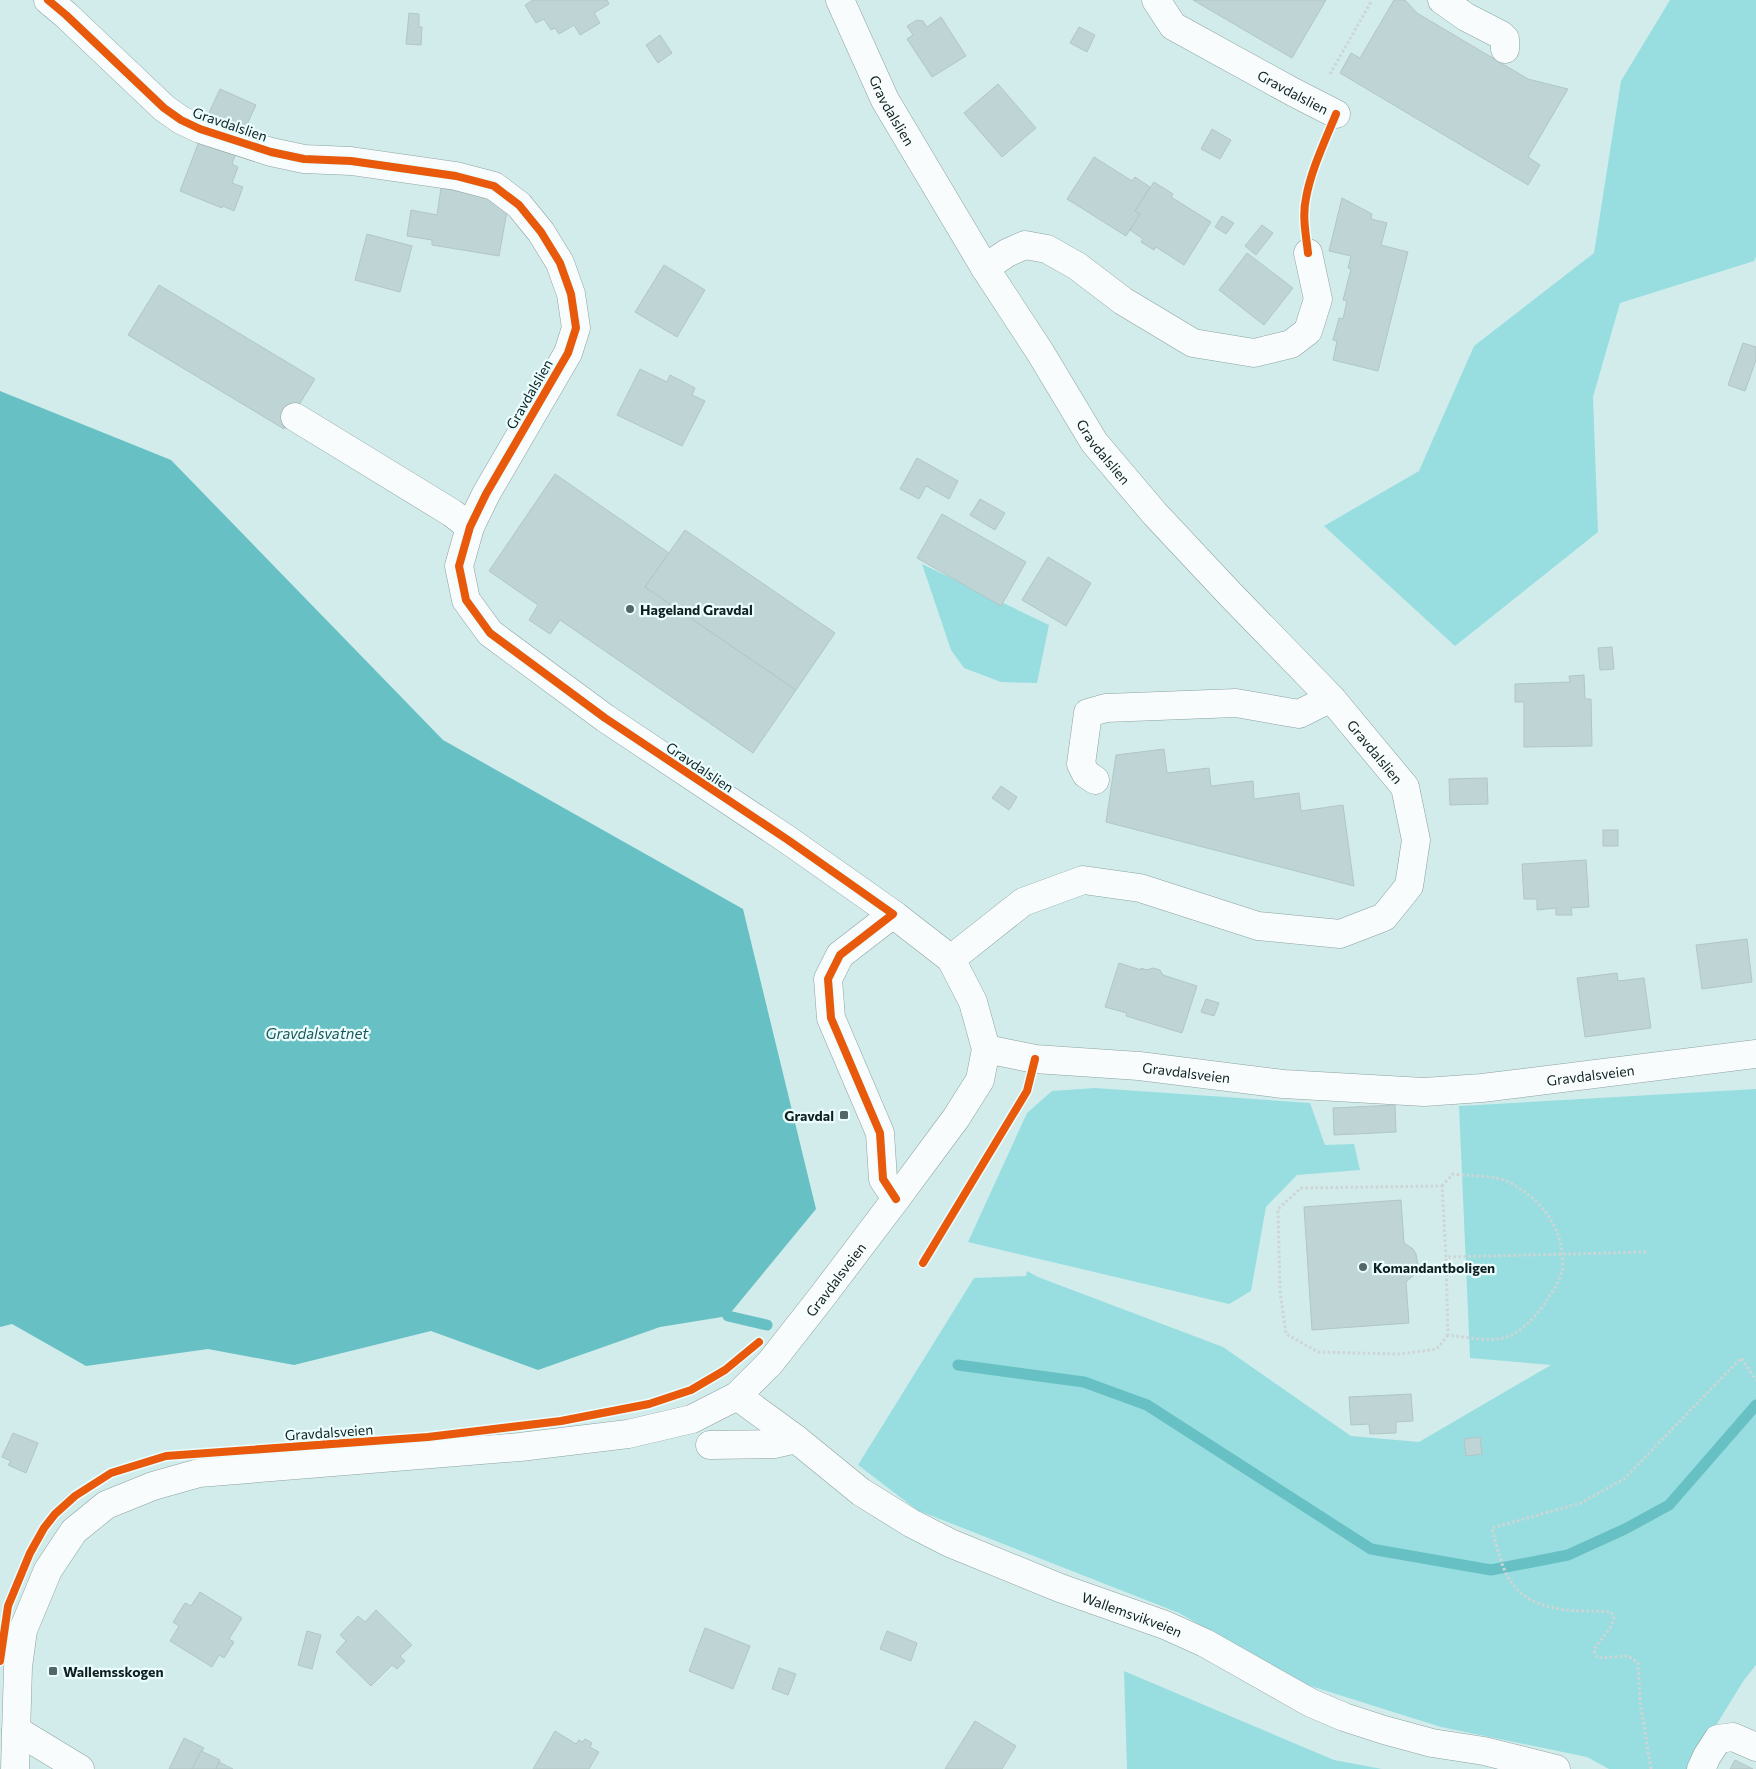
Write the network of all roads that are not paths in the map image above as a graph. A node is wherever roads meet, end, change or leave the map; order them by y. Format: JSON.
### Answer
{"nodes":[{"id":1,"x":48,"y":0,"type":"edge"},
{"id":2,"x":840,"y":0,"type":"edge"},
{"id":3,"x":1156,"y":0,"type":"edge"},
{"id":4,"x":1442,"y":0,"type":"edge"},
{"id":5,"x":1505,"y":49,"type":"dead end"},
{"id":6,"x":1336,"y":114,"type":"dead end"},
{"id":7,"x":1308,"y":253,"type":"dead end"},
{"id":8,"x":985,"y":268,"type":"junction"},
{"id":9,"x":295,"y":417,"type":"dead end"},
{"id":10,"x":470,"y":528,"type":"junction"},
{"id":11,"x":1331,"y":698,"type":"junction"},
{"id":12,"x":1095,"y":780,"type":"dead end"},
{"id":13,"x":893,"y":914,"type":"junction"},
{"id":14,"x":951,"y":959,"type":"junction"},
{"id":15,"x":986,"y":1049,"type":"junction"},
{"id":16,"x":1756,"y":1054,"type":"edge"},
{"id":17,"x":896,"y":1199,"type":"junction"},
{"id":18,"x":736,"y":1396,"type":"junction"},
{"id":19,"x":796,"y":1438,"type":"junction"},
{"id":20,"x":710,"y":1446,"type":"dead end"},
{"id":21,"x":16,"y":1730,"type":"junction"},
{"id":22,"x":1756,"y":1747,"type":"edge"},
{"id":23,"x":15,"y":1769,"type":"edge"},
{"id":24,"x":80,"y":1769,"type":"edge"},
{"id":25,"x":1556,"y":1769,"type":"edge"},
{"id":26,"x":1701,"y":1769,"type":"edge"}],
"edges":[{"from":1,"to":10,"type":"street","name":"Gravdalslien"},
{"from":2,"to":8,"type":"street","name":"Gravdalslien"},
{"from":3,"to":6,"type":"street","name":"Gravdalslien"},
{"from":4,"to":5,"type":"street"},
{"from":7,"to":8,"type":"street"},
{"from":8,"to":11,"type":"street","name":"Gravdalslien"},
{"from":9,"to":10,"type":"street"},
{"from":10,"to":13,"type":"street","name":"Gravdalslien"},
{"from":11,"to":12,"type":"street"},
{"from":11,"to":14,"type":"street","name":"Gravdalslien"},
{"from":13,"to":14,"type":"street","name":"Gravdalslien"},
{"from":13,"to":17,"type":"street"},
{"from":14,"to":15,"type":"street","name":"Gravdalslien"},
{"from":15,"to":16,"type":"street","name":"Gravdalsveien"},
{"from":15,"to":17,"type":"street","name":"Gravdalsveien"},
{"from":17,"to":18,"type":"street","name":"Gravdalsveien"},
{"from":18,"to":19,"type":"street","name":"Wallemsvikveien"},
{"from":18,"to":21,"type":"street","name":"Gravdalsveien"},
{"from":19,"to":20,"type":"street"},
{"from":19,"to":25,"type":"street","name":"Wallemsvikveien"},
{"from":21,"to":23,"type":"street","name":"Gravdalsveien"},
{"from":21,"to":24,"type":"street"},
{"from":22,"to":26,"type":"street"}]}
